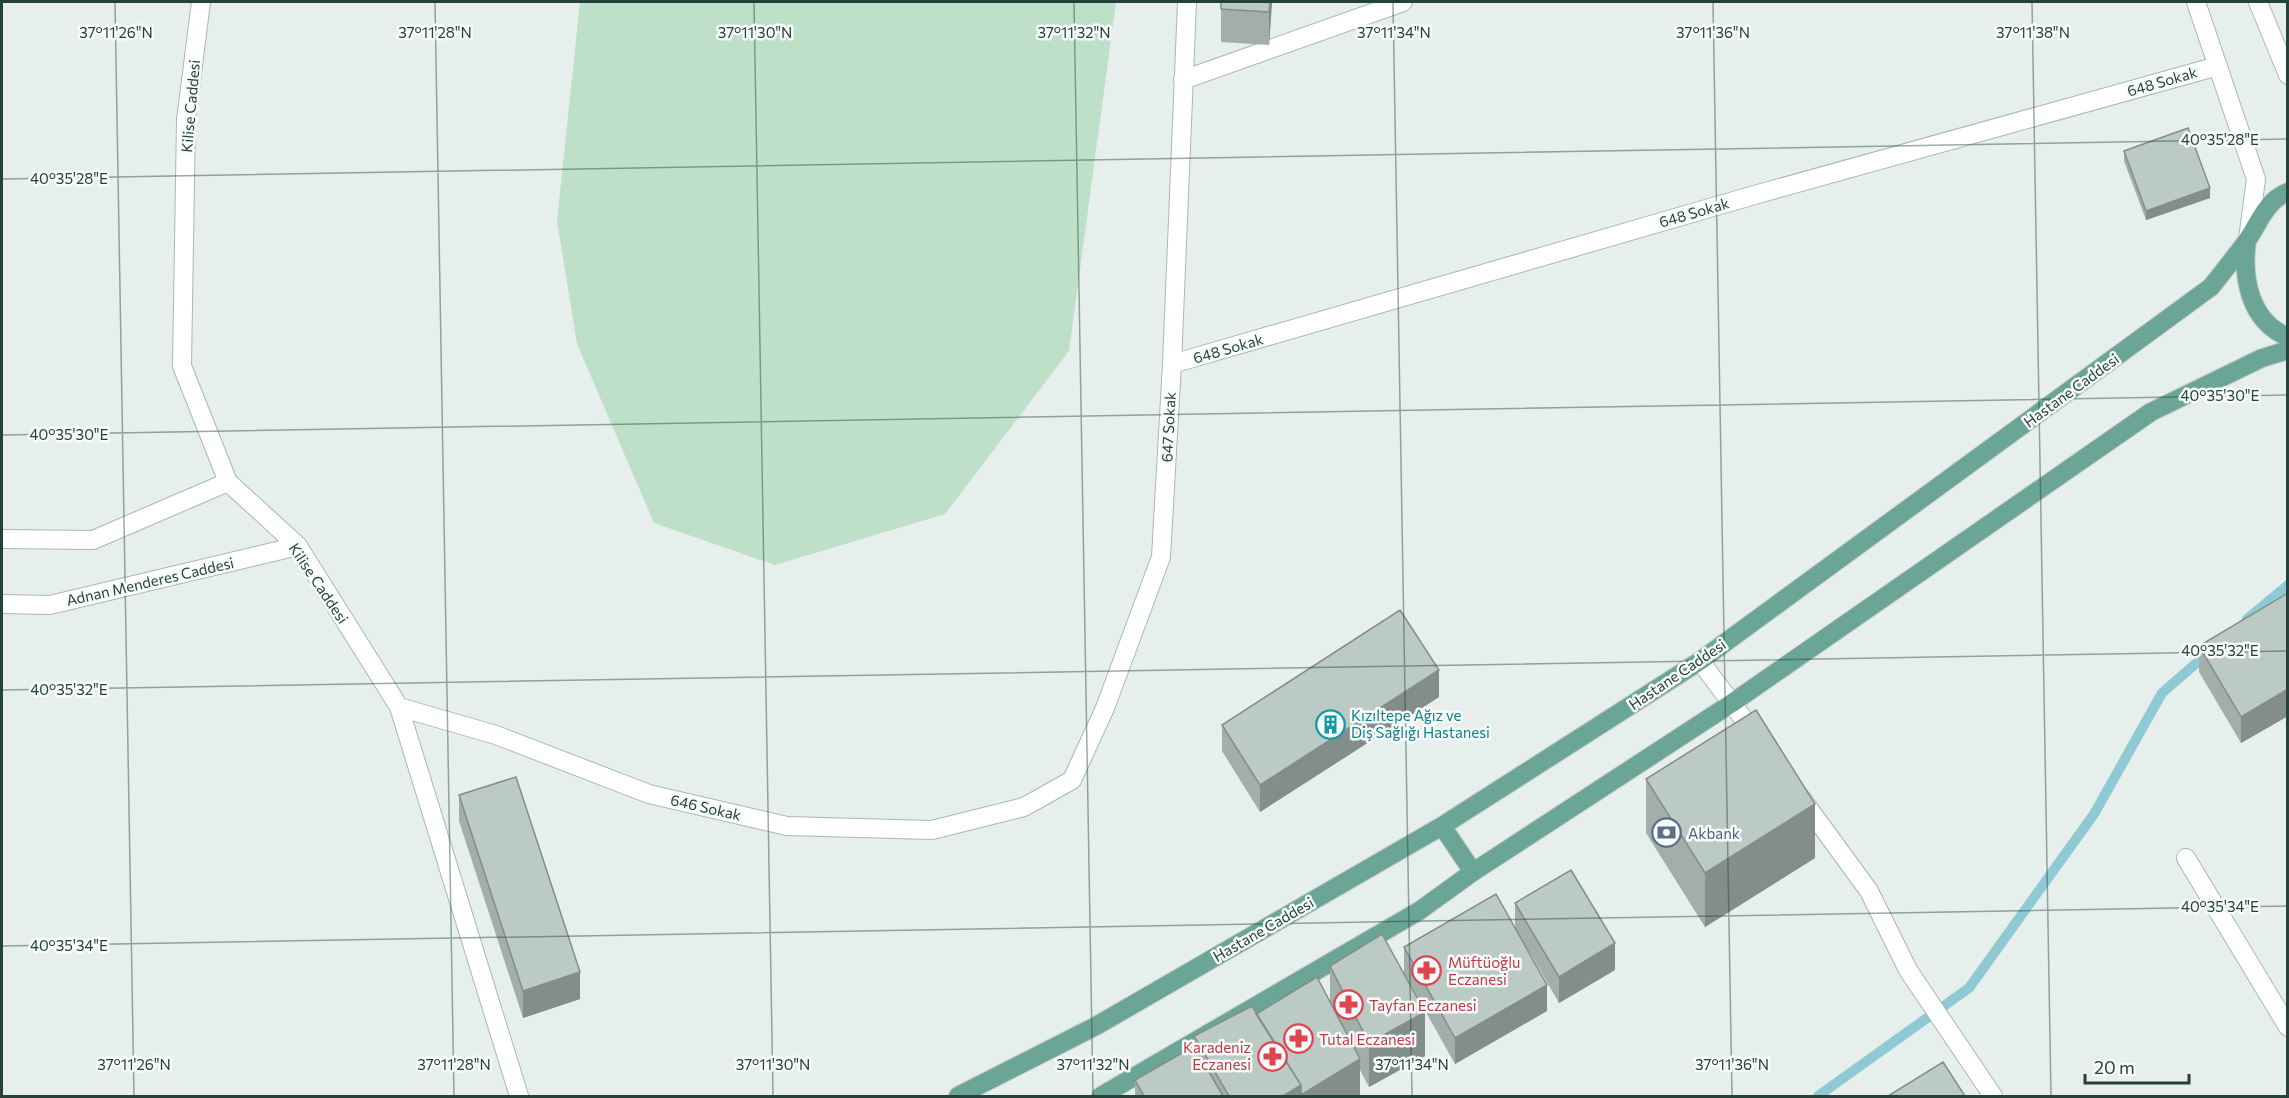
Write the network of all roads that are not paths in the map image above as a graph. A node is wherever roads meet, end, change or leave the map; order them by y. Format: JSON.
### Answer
{"nodes":[{"id":1,"x":201,"y":2,"type":"edge"},
{"id":2,"x":1187,"y":2,"type":"edge"},
{"id":3,"x":1403,"y":2,"type":"edge"},
{"id":4,"x":2196,"y":2,"type":"edge"},
{"id":5,"x":2258,"y":2,"type":"edge"},
{"id":6,"x":2218,"y":66,"type":"junction"},
{"id":7,"x":2288,"y":75,"type":"edge"},
{"id":8,"x":1183,"y":80,"type":"junction"},
{"id":9,"x":2288,"y":192,"type":"edge"},
{"id":10,"x":2248,"y":239,"type":"junction"},
{"id":11,"x":2288,"y":337,"type":"edge"},
{"id":12,"x":2288,"y":350,"type":"edge"},
{"id":13,"x":1172,"y":364,"type":"junction"},
{"id":14,"x":228,"y":482,"type":"junction"},
{"id":15,"x":2,"y":539,"type":"edge"},
{"id":16,"x":298,"y":546,"type":"junction"},
{"id":17,"x":2,"y":604,"type":"edge"},
{"id":18,"x":1700,"y":661,"type":"junction"},
{"id":19,"x":1732,"y":703,"type":"junction"},
{"id":20,"x":399,"y":707,"type":"junction"},
{"id":21,"x":1767,"y":750,"type":"edge"},
{"id":22,"x":1794,"y":788,"type":"edge"},
{"id":23,"x":1024,"y":807,"type":"joint"},
{"id":24,"x":1442,"y":826,"type":"junction"},
{"id":25,"x":2186,"y":858,"type":"dead end"},
{"id":26,"x":1473,"y":872,"type":"junction"},
{"id":27,"x":2288,"y":1027,"type":"edge"},
{"id":28,"x":519,"y":1096,"type":"edge"},
{"id":29,"x":958,"y":1096,"type":"edge"},
{"id":30,"x":1101,"y":1096,"type":"edge"},
{"id":31,"x":1993,"y":1096,"type":"edge"}],
"edges":[{"from":1,"to":14,"type":"street","name":"Kilise Caddesi"},
{"from":2,"to":8,"type":"street","name":"647 Sokak"},
{"from":3,"to":8,"type":"street"},
{"from":4,"to":6,"type":"street"},
{"from":5,"to":7,"type":"street"},
{"from":6,"to":10,"type":"street"},
{"from":6,"to":13,"type":"street","name":"648 Sokak"},
{"from":8,"to":13,"type":"street","name":"647 Sokak"},
{"from":9,"to":10,"type":"main road"},
{"from":10,"to":11,"type":"main road"},
{"from":10,"to":18,"type":"main road","name":"Hastane Caddesi"},
{"from":12,"to":19,"type":"main road"},
{"from":13,"to":23,"type":"street","name":"647 Sokak"},
{"from":14,"to":15,"type":"street"},
{"from":14,"to":16,"type":"street","name":"Kilise Caddesi"},
{"from":16,"to":17,"type":"street","name":"Adnan Menderes Caddesi"},
{"from":16,"to":20,"type":"street","name":"Kilise Caddesi"},
{"from":18,"to":19,"type":"street"},
{"from":18,"to":24,"type":"main road","name":"Hastane Caddesi"},
{"from":19,"to":21,"type":"street"},
{"from":19,"to":26,"type":"main road"},
{"from":20,"to":23,"type":"street","name":"646 Sokak"},
{"from":20,"to":28,"type":"street","name":"Kilise Caddesi"},
{"from":22,"to":31,"type":"street"},
{"from":24,"to":26,"type":"main road"},
{"from":24,"to":29,"type":"main road","name":"Hastane Caddesi"},
{"from":25,"to":27,"type":"street"},
{"from":26,"to":30,"type":"main road"}]}
